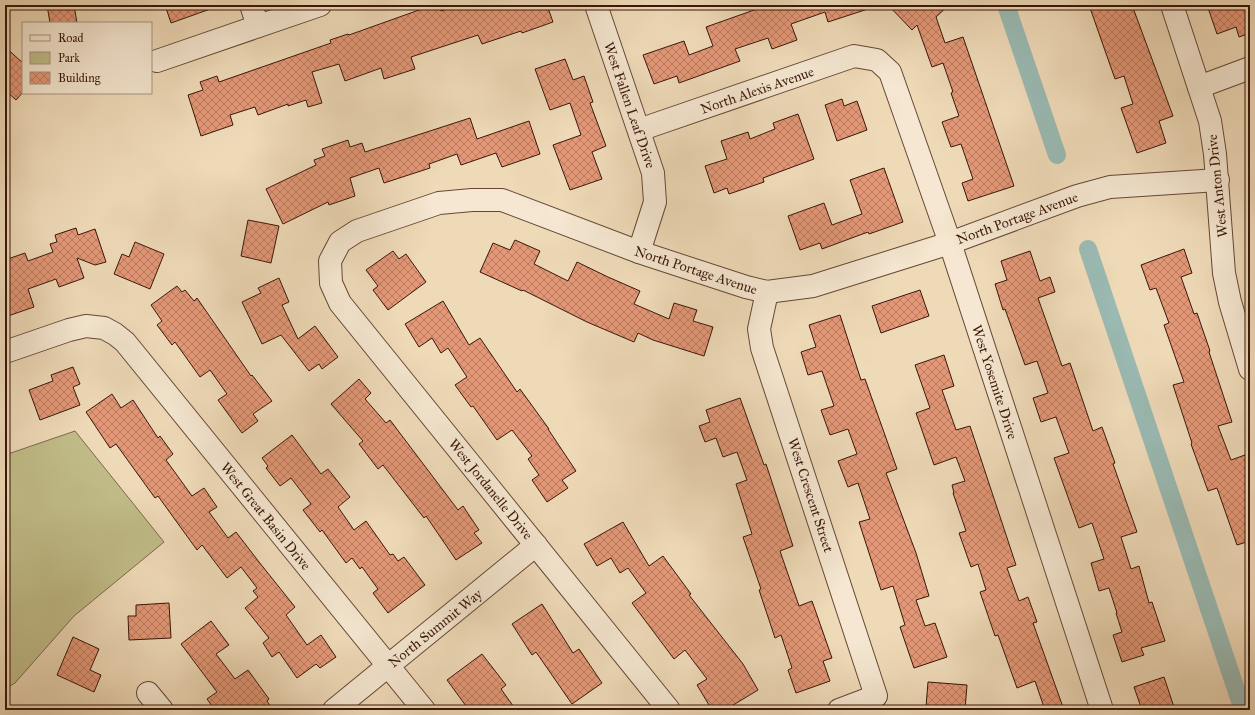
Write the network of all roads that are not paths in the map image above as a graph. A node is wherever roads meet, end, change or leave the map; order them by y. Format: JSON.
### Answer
{"nodes":[{"id":1,"x":251,"y":5,"type":"edge"},
{"id":2,"x":320,"y":5,"type":"edge"},
{"id":3,"x":596,"y":5,"type":"edge"},
{"id":4,"x":1172,"y":5,"type":"edge"},
{"id":5,"x":258,"y":26,"type":"junction"},
{"id":6,"x":157,"y":60,"type":"dead end"},
{"id":7,"x":877,"y":60,"type":"joint"},
{"id":8,"x":1250,"y":68,"type":"edge"},
{"id":9,"x":1199,"y":87,"type":"junction"},
{"id":10,"x":639,"y":130,"type":"junction"},
{"id":11,"x":1218,"y":180,"type":"junction"},
{"id":12,"x":950,"y":243,"type":"junction"},
{"id":13,"x":639,"y":252,"type":"junction"},
{"id":14,"x":330,"y":260,"type":"joint"},
{"id":15,"x":767,"y":292,"type":"junction"},
{"id":16,"x":5,"y":352,"type":"edge"},
{"id":17,"x":1250,"y":369,"type":"edge"},
{"id":18,"x":536,"y":545,"type":"junction"},
{"id":19,"x":388,"y":666,"type":"junction"},
{"id":20,"x":148,"y":693,"type":"dead end"},
{"id":21,"x":162,"y":710,"type":"edge"},
{"id":22,"x":334,"y":710,"type":"edge"},
{"id":23,"x":424,"y":710,"type":"edge"},
{"id":24,"x":669,"y":710,"type":"edge"},
{"id":25,"x":839,"y":710,"type":"edge"},
{"id":26,"x":1102,"y":710,"type":"edge"}],
"edges":[{"from":1,"to":5,"type":"street"},
{"from":2,"to":5,"type":"street"},
{"from":3,"to":10,"type":"street","name":"West Fallen Leaf Drive"},
{"from":4,"to":9,"type":"street","name":"West Anton Drive"},
{"from":5,"to":6,"type":"street"},
{"from":7,"to":10,"type":"street","name":"North Alexis Avenue"},
{"from":7,"to":12,"type":"street","name":"West Yosemite Drive"},
{"from":8,"to":9,"type":"street"},
{"from":9,"to":11,"type":"street","name":"West Anton Drive"},
{"from":10,"to":13,"type":"street","name":"West Fallen Leaf Drive"},
{"from":11,"to":12,"type":"street","name":"North Portage Avenue"},
{"from":11,"to":17,"type":"street","name":"West Anton Drive"},
{"from":12,"to":15,"type":"street","name":"North Portage Avenue"},
{"from":12,"to":26,"type":"street","name":"West Yosemite Drive"},
{"from":13,"to":14,"type":"street","name":"North Portage Avenue"},
{"from":13,"to":15,"type":"street","name":"North Portage Avenue"},
{"from":14,"to":18,"type":"street","name":"West Jordanelle Drive"},
{"from":15,"to":25,"type":"street","name":"West Crescent Street"},
{"from":16,"to":19,"type":"street","name":"West Great Basin Drive"},
{"from":18,"to":19,"type":"street","name":"North Summit Way"},
{"from":18,"to":24,"type":"street","name":"West Jordanelle Drive"},
{"from":19,"to":22,"type":"street","name":"North Summit Way"},
{"from":19,"to":23,"type":"street","name":"West Great Basin Drive"},
{"from":20,"to":21,"type":"street"}]}
